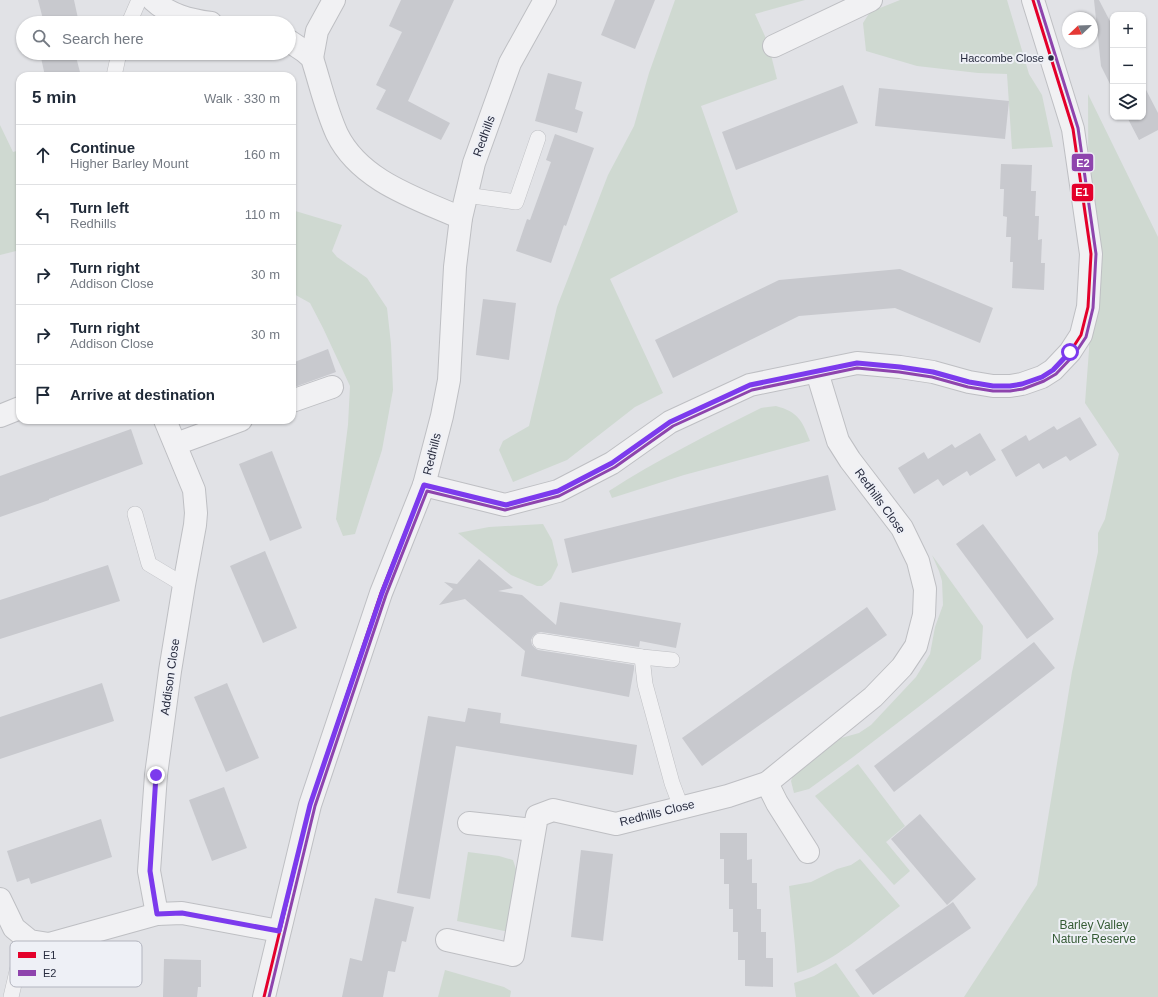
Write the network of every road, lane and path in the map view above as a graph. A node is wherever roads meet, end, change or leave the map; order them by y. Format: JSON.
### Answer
{"nodes":[{"id":1,"x":139,"y":0,"type":"edge"},
{"id":2,"x":153,"y":0,"type":"edge"},
{"id":3,"x":334,"y":0,"type":"edge"},
{"id":4,"x":545,"y":0,"type":"edge"},
{"id":5,"x":871,"y":0,"type":"edge"},
{"id":6,"x":1033,"y":0,"type":"edge"},
{"id":7,"x":132,"y":16,"type":"edge"},
{"id":8,"x":180,"y":16,"type":"edge"},
{"id":9,"x":296,"y":46,"type":"edge"},
{"id":10,"x":774,"y":46,"type":"dead end"},
{"id":11,"x":312,"y":58,"type":"junction"},
{"id":12,"x":117,"y":60,"type":"edge"},
{"id":13,"x":115,"y":72,"type":"edge"},
{"id":14,"x":538,"y":138,"type":"dead end"},
{"id":15,"x":466,"y":195,"type":"junction"},
{"id":16,"x":461,"y":218,"type":"junction"},
{"id":17,"x":817,"y":372,"type":"junction"},
{"id":18,"x":332,"y":387,"type":"dead end"},
{"id":19,"x":296,"y":400,"type":"edge"},
{"id":20,"x":16,"y":410,"type":"edge"},
{"id":21,"x":0,"y":416,"type":"edge"},
{"id":22,"x":167,"y":424,"type":"edge"},
{"id":23,"x":230,"y":424,"type":"edge"},
{"id":24,"x":176,"y":444,"type":"junction"},
{"id":25,"x":424,"y":485,"type":"junction"},
{"id":26,"x":135,"y":514,"type":"dead end"},
{"id":27,"x":184,"y":585,"type":"junction"},
{"id":28,"x":540,"y":641,"type":"dead end"},
{"id":29,"x":642,"y":657,"type":"junction"},
{"id":30,"x":672,"y":660,"type":"dead end"},
{"id":31,"x":767,"y":783,"type":"junction"},
{"id":32,"x":681,"y":807,"type":"junction"},
{"id":33,"x":469,"y":823,"type":"dead end"},
{"id":34,"x":534,"y":830,"type":"junction"},
{"id":35,"x":808,"y":852,"type":"dead end"},
{"id":36,"x":0,"y":899,"type":"edge"},
{"id":37,"x":157,"y":914,"type":"junction"},
{"id":38,"x":279,"y":931,"type":"junction"},
{"id":39,"x":447,"y":940,"type":"dead end"},
{"id":40,"x":30,"y":941,"type":"edge"},
{"id":41,"x":60,"y":941,"type":"edge"},
{"id":42,"x":13,"y":987,"type":"edge"},
{"id":43,"x":11,"y":997,"type":"edge"},
{"id":44,"x":264,"y":997,"type":"edge"}],
"edges":[{"from":1,"to":7,"type":"lane"},
{"from":2,"to":8,"type":"street"},
{"from":3,"to":11,"type":"street"},
{"from":4,"to":15,"type":"street","name":"Redhills"},
{"from":5,"to":10,"type":"street"},
{"from":6,"to":17,"type":"street"},
{"from":9,"to":11,"type":"street"},
{"from":11,"to":16,"type":"street"},
{"from":12,"to":13,"type":"lane"},
{"from":14,"to":15,"type":"lane"},
{"from":15,"to":16,"type":"street","name":"Redhills"},
{"from":16,"to":25,"type":"street","name":"Redhills"},
{"from":17,"to":25,"type":"street"},
{"from":17,"to":31,"type":"street","name":"Redhills Close"},
{"from":18,"to":19,"type":"street"},
{"from":20,"to":21,"type":"street"},
{"from":22,"to":24,"type":"street","name":"Addison Close"},
{"from":23,"to":24,"type":"street"},
{"from":24,"to":27,"type":"street","name":"Addison Close"},
{"from":25,"to":38,"type":"street","name":"Redhills"},
{"from":26,"to":27,"type":"lane"},
{"from":27,"to":37,"type":"street","name":"Addison Close"},
{"from":28,"to":29,"type":"lane"},
{"from":29,"to":30,"type":"lane"},
{"from":29,"to":32,"type":"lane"},
{"from":31,"to":32,"type":"street","name":"Redhills Close"},
{"from":31,"to":35,"type":"street"},
{"from":32,"to":34,"type":"street","name":"Redhills Close"},
{"from":33,"to":34,"type":"street"},
{"from":34,"to":39,"type":"street","name":"Redhills Close"},
{"from":36,"to":40,"type":"street"},
{"from":37,"to":38,"type":"street"},
{"from":37,"to":41,"type":"street"},
{"from":38,"to":44,"type":"street","name":"Redhills"},
{"from":42,"to":43,"type":"lane"}]}
